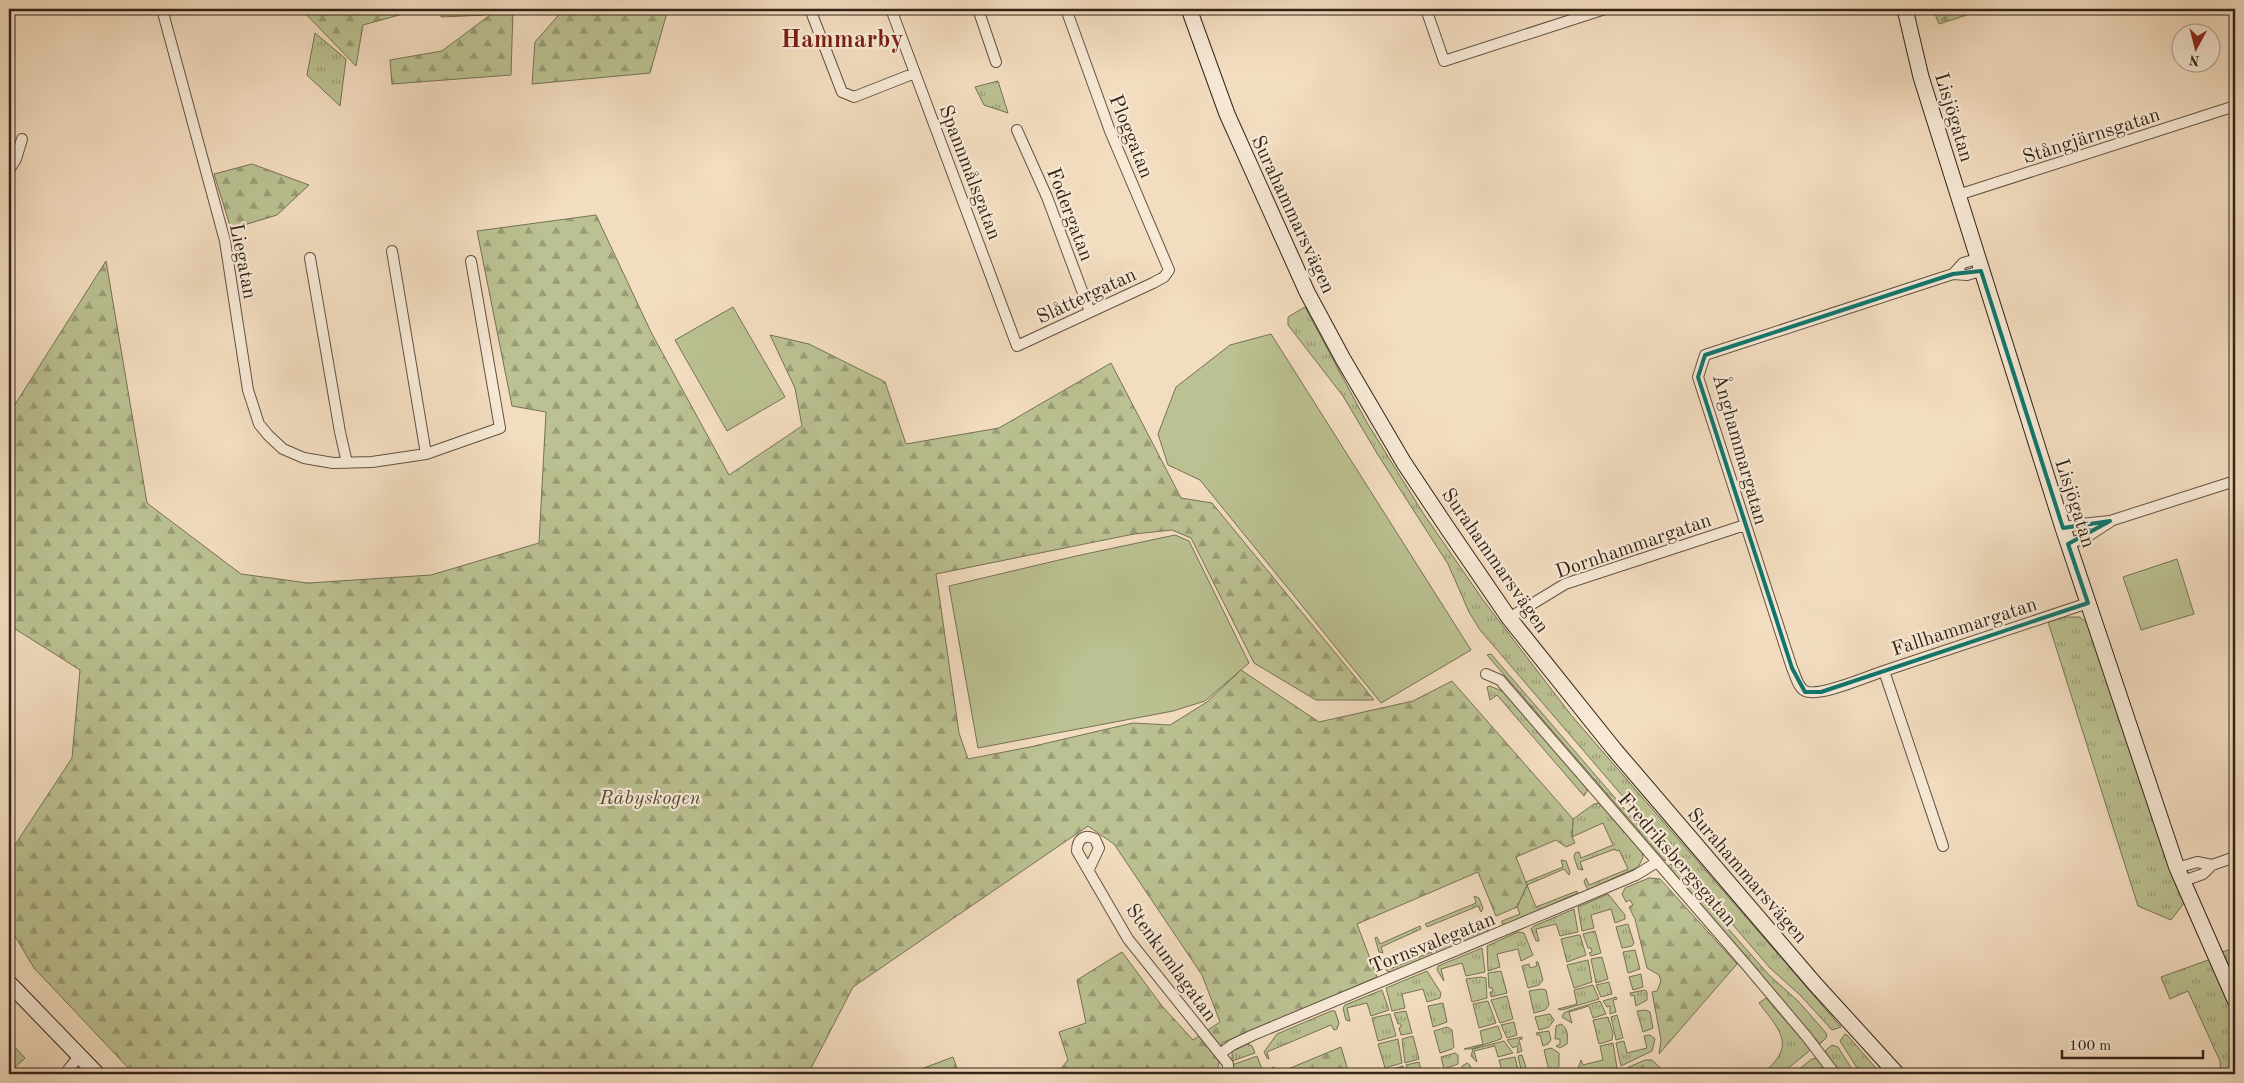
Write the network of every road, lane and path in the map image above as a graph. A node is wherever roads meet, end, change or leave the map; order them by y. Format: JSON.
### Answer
{"nodes":[{"id":1,"x":162,"y":9,"type":"edge"},
{"id":2,"x":810,"y":9,"type":"edge"},
{"id":3,"x":891,"y":9,"type":"edge"},
{"id":4,"x":978,"y":9,"type":"edge"},
{"id":5,"x":1066,"y":9,"type":"edge"},
{"id":6,"x":1189,"y":9,"type":"edge"},
{"id":7,"x":1426,"y":9,"type":"edge"},
{"id":8,"x":1605,"y":9,"type":"edge"},
{"id":9,"x":1905,"y":9,"type":"edge"},
{"id":10,"x":996,"y":62,"type":"dead end"},
{"id":11,"x":915,"y":73,"type":"junction"},
{"id":12,"x":2235,"y":106,"type":"edge"},
{"id":13,"x":1018,"y":130,"type":"dead end"},
{"id":14,"x":22,"y":140,"type":"dead end"},
{"id":15,"x":9,"y":170,"type":"edge"},
{"id":16,"x":1958,"y":195,"type":"junction"},
{"id":17,"x":392,"y":251,"type":"dead end"},
{"id":18,"x":310,"y":258,"type":"dead end"},
{"id":19,"x":471,"y":261,"type":"dead end"},
{"id":20,"x":1979,"y":265,"type":"junction"},
{"id":21,"x":1167,"y":274,"type":"joint"},
{"id":22,"x":1090,"y":312,"type":"junction"},
{"id":23,"x":1020,"y":345,"type":"joint"},
{"id":24,"x":426,"y":454,"type":"junction"},
{"id":25,"x":347,"y":463,"type":"junction"},
{"id":26,"x":2235,"y":481,"type":"edge"},
{"id":27,"x":2110,"y":521,"type":"junction"},
{"id":28,"x":1745,"y":524,"type":"junction"},
{"id":29,"x":2063,"y":528,"type":"junction"},
{"id":30,"x":2068,"y":544,"type":"junction"},
{"id":31,"x":2088,"y":603,"type":"junction"},
{"id":32,"x":1510,"y":618,"type":"junction"},
{"id":33,"x":1884,"y":671,"type":"junction"},
{"id":34,"x":1486,"y":674,"type":"dead end"},
{"id":35,"x":1943,"y":846,"type":"dead end"},
{"id":36,"x":2235,"y":857,"type":"edge"},
{"id":37,"x":1658,"y":862,"type":"junction"},
{"id":38,"x":2212,"y":864,"type":"junction"},
{"id":39,"x":1089,"y":869,"type":"dead end"},
{"id":40,"x":2180,"y":875,"type":"junction"},
{"id":41,"x":9,"y":983,"type":"edge"},
{"id":42,"x":2235,"y":1000,"type":"edge"},
{"id":43,"x":1220,"y":1054,"type":"junction"},
{"id":44,"x":79,"y":1056,"type":"junction"},
{"id":45,"x":1892,"y":1070,"type":"edge"},
{"id":46,"x":65,"y":1074,"type":"edge"},
{"id":47,"x":97,"y":1074,"type":"edge"},
{"id":48,"x":1228,"y":1074,"type":"edge"},
{"id":49,"x":1835,"y":1074,"type":"edge"}],
"edges":[{"from":1,"to":25,"type":"street","name":"Liegatan"},
{"from":2,"to":11,"type":"street"},
{"from":3,"to":11,"type":"street","name":"Spannmålsgatan"},
{"from":4,"to":10,"type":"street"},
{"from":5,"to":21,"type":"street","name":"Ploggatan"},
{"from":6,"to":32,"type":"main road","name":"Surahammarsvägen"},
{"from":7,"to":8,"type":"street"},
{"from":9,"to":16,"type":"main road","name":"Lisjögatan"},
{"from":11,"to":23,"type":"street","name":"Spannmålsgatan"},
{"from":12,"to":16,"type":"street","name":"Stångjärnsgatan"},
{"from":13,"to":22,"type":"street","name":"Fodergatan"},
{"from":14,"to":15,"type":"street"},
{"from":16,"to":20,"type":"main road","name":"Lisjögatan"},
{"from":17,"to":24,"type":"street"},
{"from":18,"to":25,"type":"street"},
{"from":19,"to":24,"type":"street","name":"Liegatan"},
{"from":20,"to":28,"type":"street","name":"Ånghammargatan"},
{"from":20,"to":29,"type":"main road","name":"Lisjögatan"},
{"from":21,"to":22,"type":"street","name":"Slåttergatan"},
{"from":22,"to":23,"type":"street","name":"Slåttergatan"},
{"from":24,"to":25,"type":"street","name":"Liegatan"},
{"from":26,"to":27,"type":"street"},
{"from":27,"to":29,"type":"street"},
{"from":27,"to":30,"type":"street"},
{"from":28,"to":32,"type":"street","name":"Dornhammargatan"},
{"from":28,"to":33,"type":"street","name":"Ånghammargatan"},
{"from":29,"to":30,"type":"main road","name":"Lisjögatan"},
{"from":30,"to":31,"type":"main road","name":"Lisjögatan"},
{"from":31,"to":33,"type":"street","name":"Fallhammargatan"},
{"from":31,"to":40,"type":"main road","name":"Lisjögatan"},
{"from":32,"to":45,"type":"main road","name":"Surahammarsvägen"},
{"from":33,"to":35,"type":"street","name":"Fallhammargatan"},
{"from":34,"to":37,"type":"street","name":"Fredriksbergsgatan"},
{"from":36,"to":38,"type":"street"},
{"from":37,"to":43,"type":"street","name":"Tornsvalegatan"},
{"from":37,"to":49,"type":"street","name":"Fredriksbergsgatan"},
{"from":38,"to":40,"type":"street"},
{"from":38,"to":40,"type":"street"},
{"from":39,"to":43,"type":"street","name":"Stenkumlagatan"},
{"from":40,"to":42,"type":"main road","name":"Lisjögatan"},
{"from":41,"to":44,"type":"main road"},
{"from":43,"to":48,"type":"street","name":"Stenkumlagatan"},
{"from":44,"to":46,"type":"street"},
{"from":44,"to":47,"type":"main road"}]}
